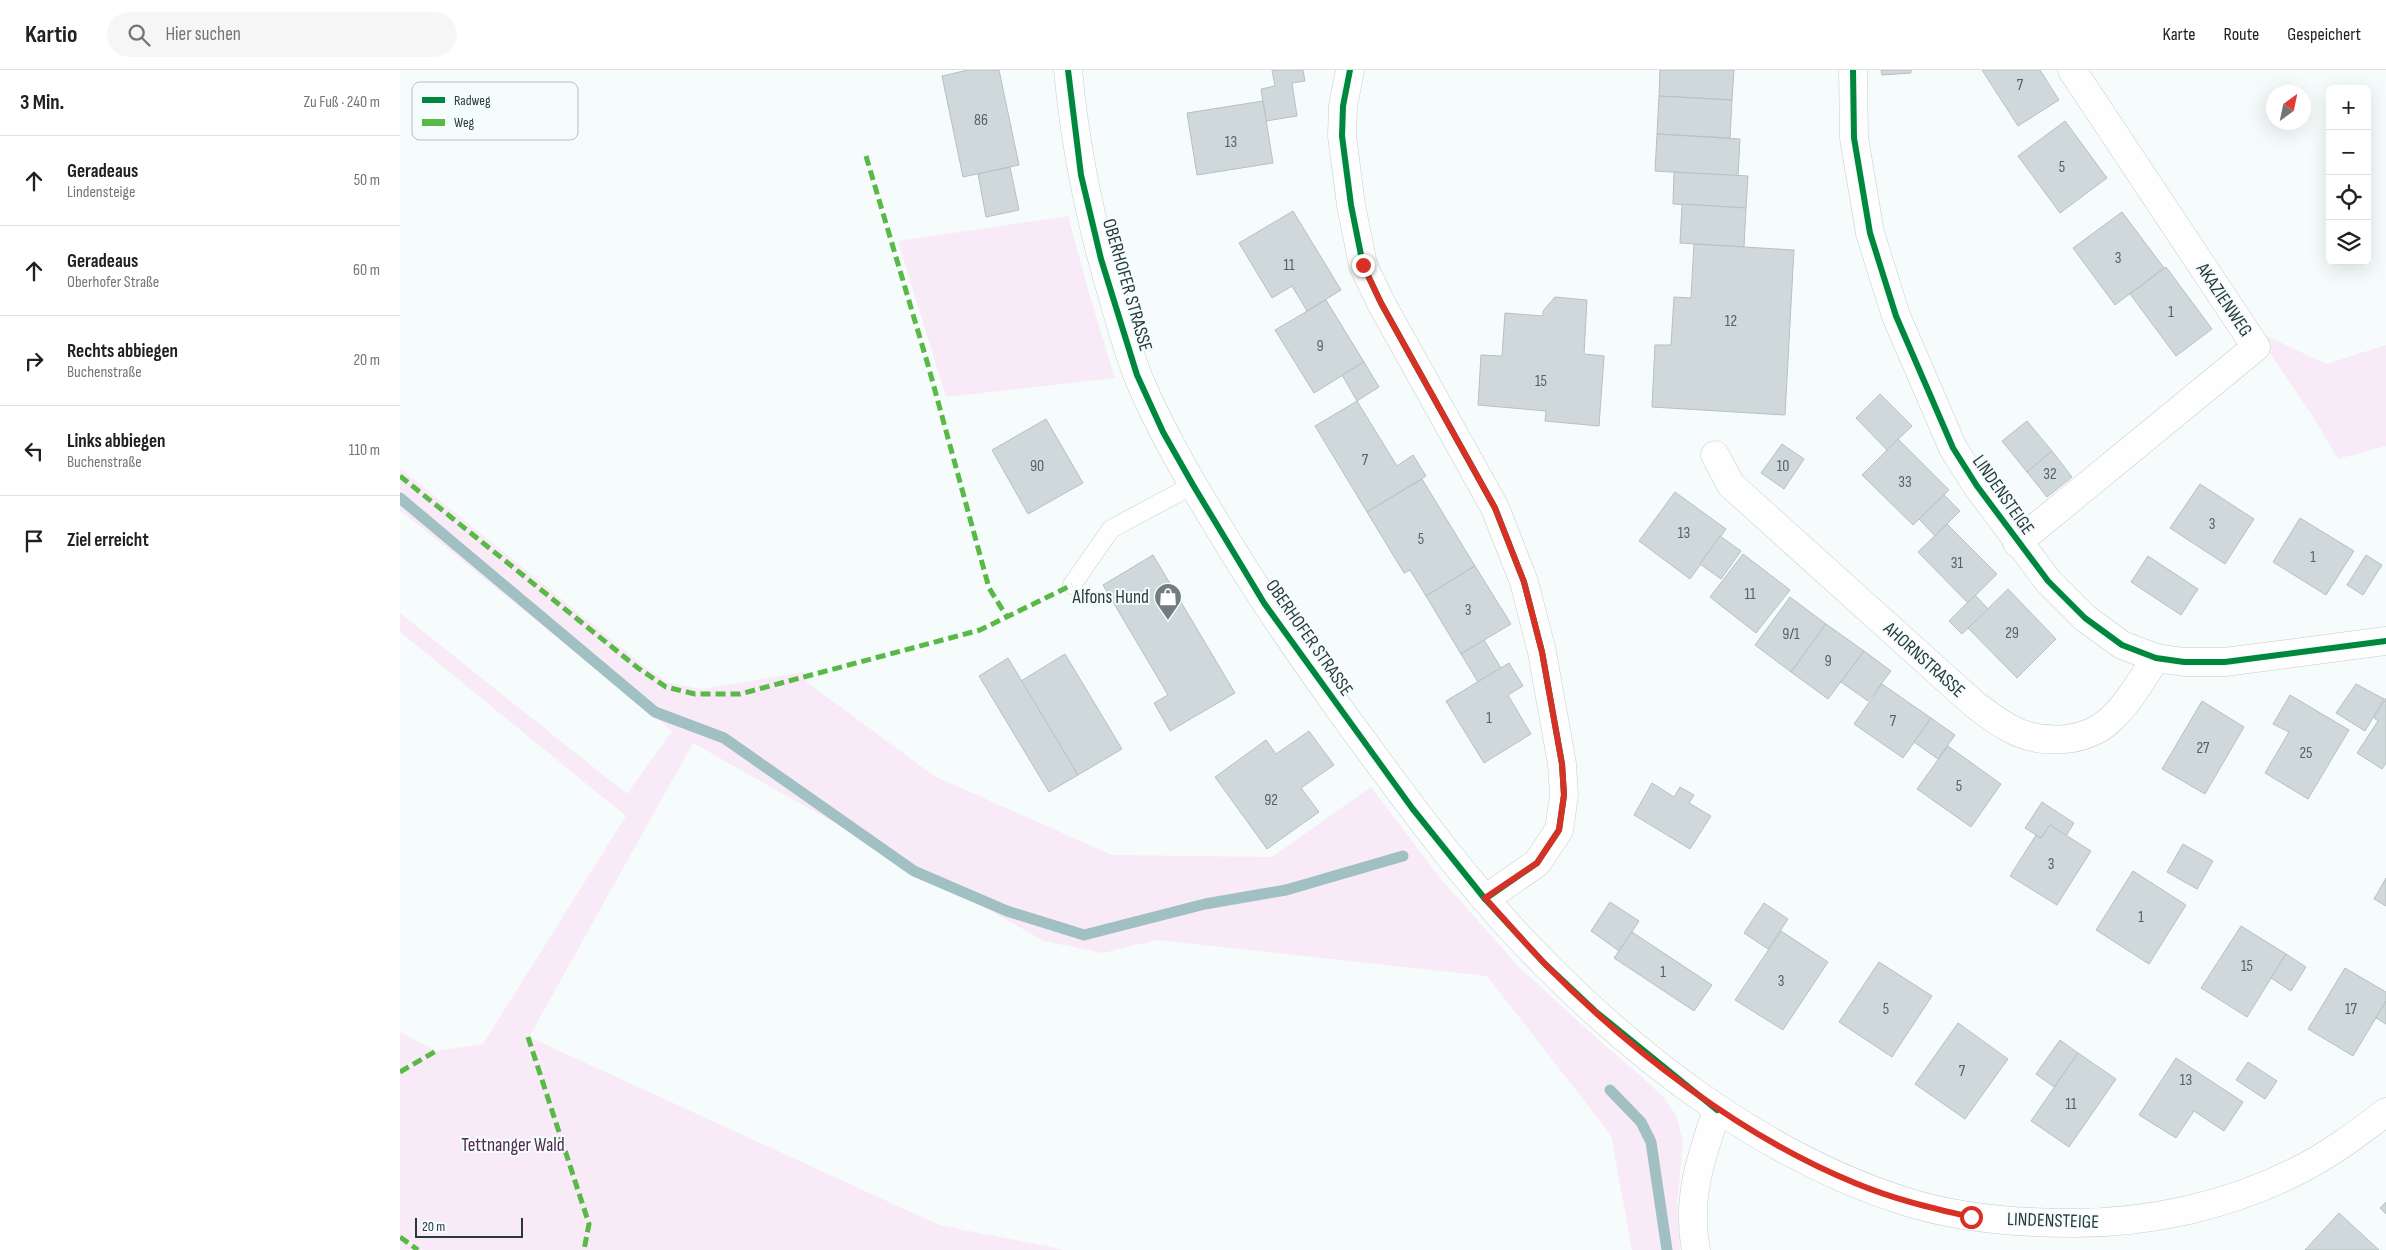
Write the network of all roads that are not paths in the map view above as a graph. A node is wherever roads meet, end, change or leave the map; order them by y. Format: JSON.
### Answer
{"nodes":[{"id":1,"x":1068,"y":70,"type":"edge"},
{"id":2,"x":1350,"y":70,"type":"edge"},
{"id":3,"x":1853,"y":70,"type":"edge"},
{"id":4,"x":2072,"y":70,"type":"edge"},
{"id":5,"x":1715,"y":455,"type":"dead end"},
{"id":6,"x":1193,"y":485,"type":"junction"},
{"id":7,"x":2017,"y":543,"type":"junction"},
{"id":8,"x":1072,"y":585,"type":"dead end"},
{"id":9,"x":2386,"y":641,"type":"edge"},
{"id":10,"x":2156,"y":658,"type":"junction"},
{"id":11,"x":1485,"y":898,"type":"junction"},
{"id":12,"x":1717,"y":1110,"type":"junction"},
{"id":13,"x":2386,"y":1112,"type":"edge"},
{"id":14,"x":1696,"y":1250,"type":"edge"}],
"edges":[{"from":1,"to":6,"type":"street","name":"OBERHOFER STRASSE"},
{"from":2,"to":11,"type":"street"},
{"from":3,"to":7,"type":"street","name":"LINDENSTEIGE"},
{"from":4,"to":7,"type":"street","name":"AKAZIENWEG"},
{"from":5,"to":10,"type":"street","name":"AHORNSTRASSE"},
{"from":6,"to":8,"type":"lane"},
{"from":6,"to":11,"type":"street","name":"OBERHOFER STRASSE"},
{"from":7,"to":10,"type":"street","name":"LINDENSTEIGE"},
{"from":9,"to":10,"type":"street","name":"LINDENSTEIGE"},
{"from":11,"to":12,"type":"street","name":"OBERHOFER STRASSE"},
{"from":12,"to":13,"type":"street","name":"LINDENSTEIGE"},
{"from":12,"to":14,"type":"street"}]}
